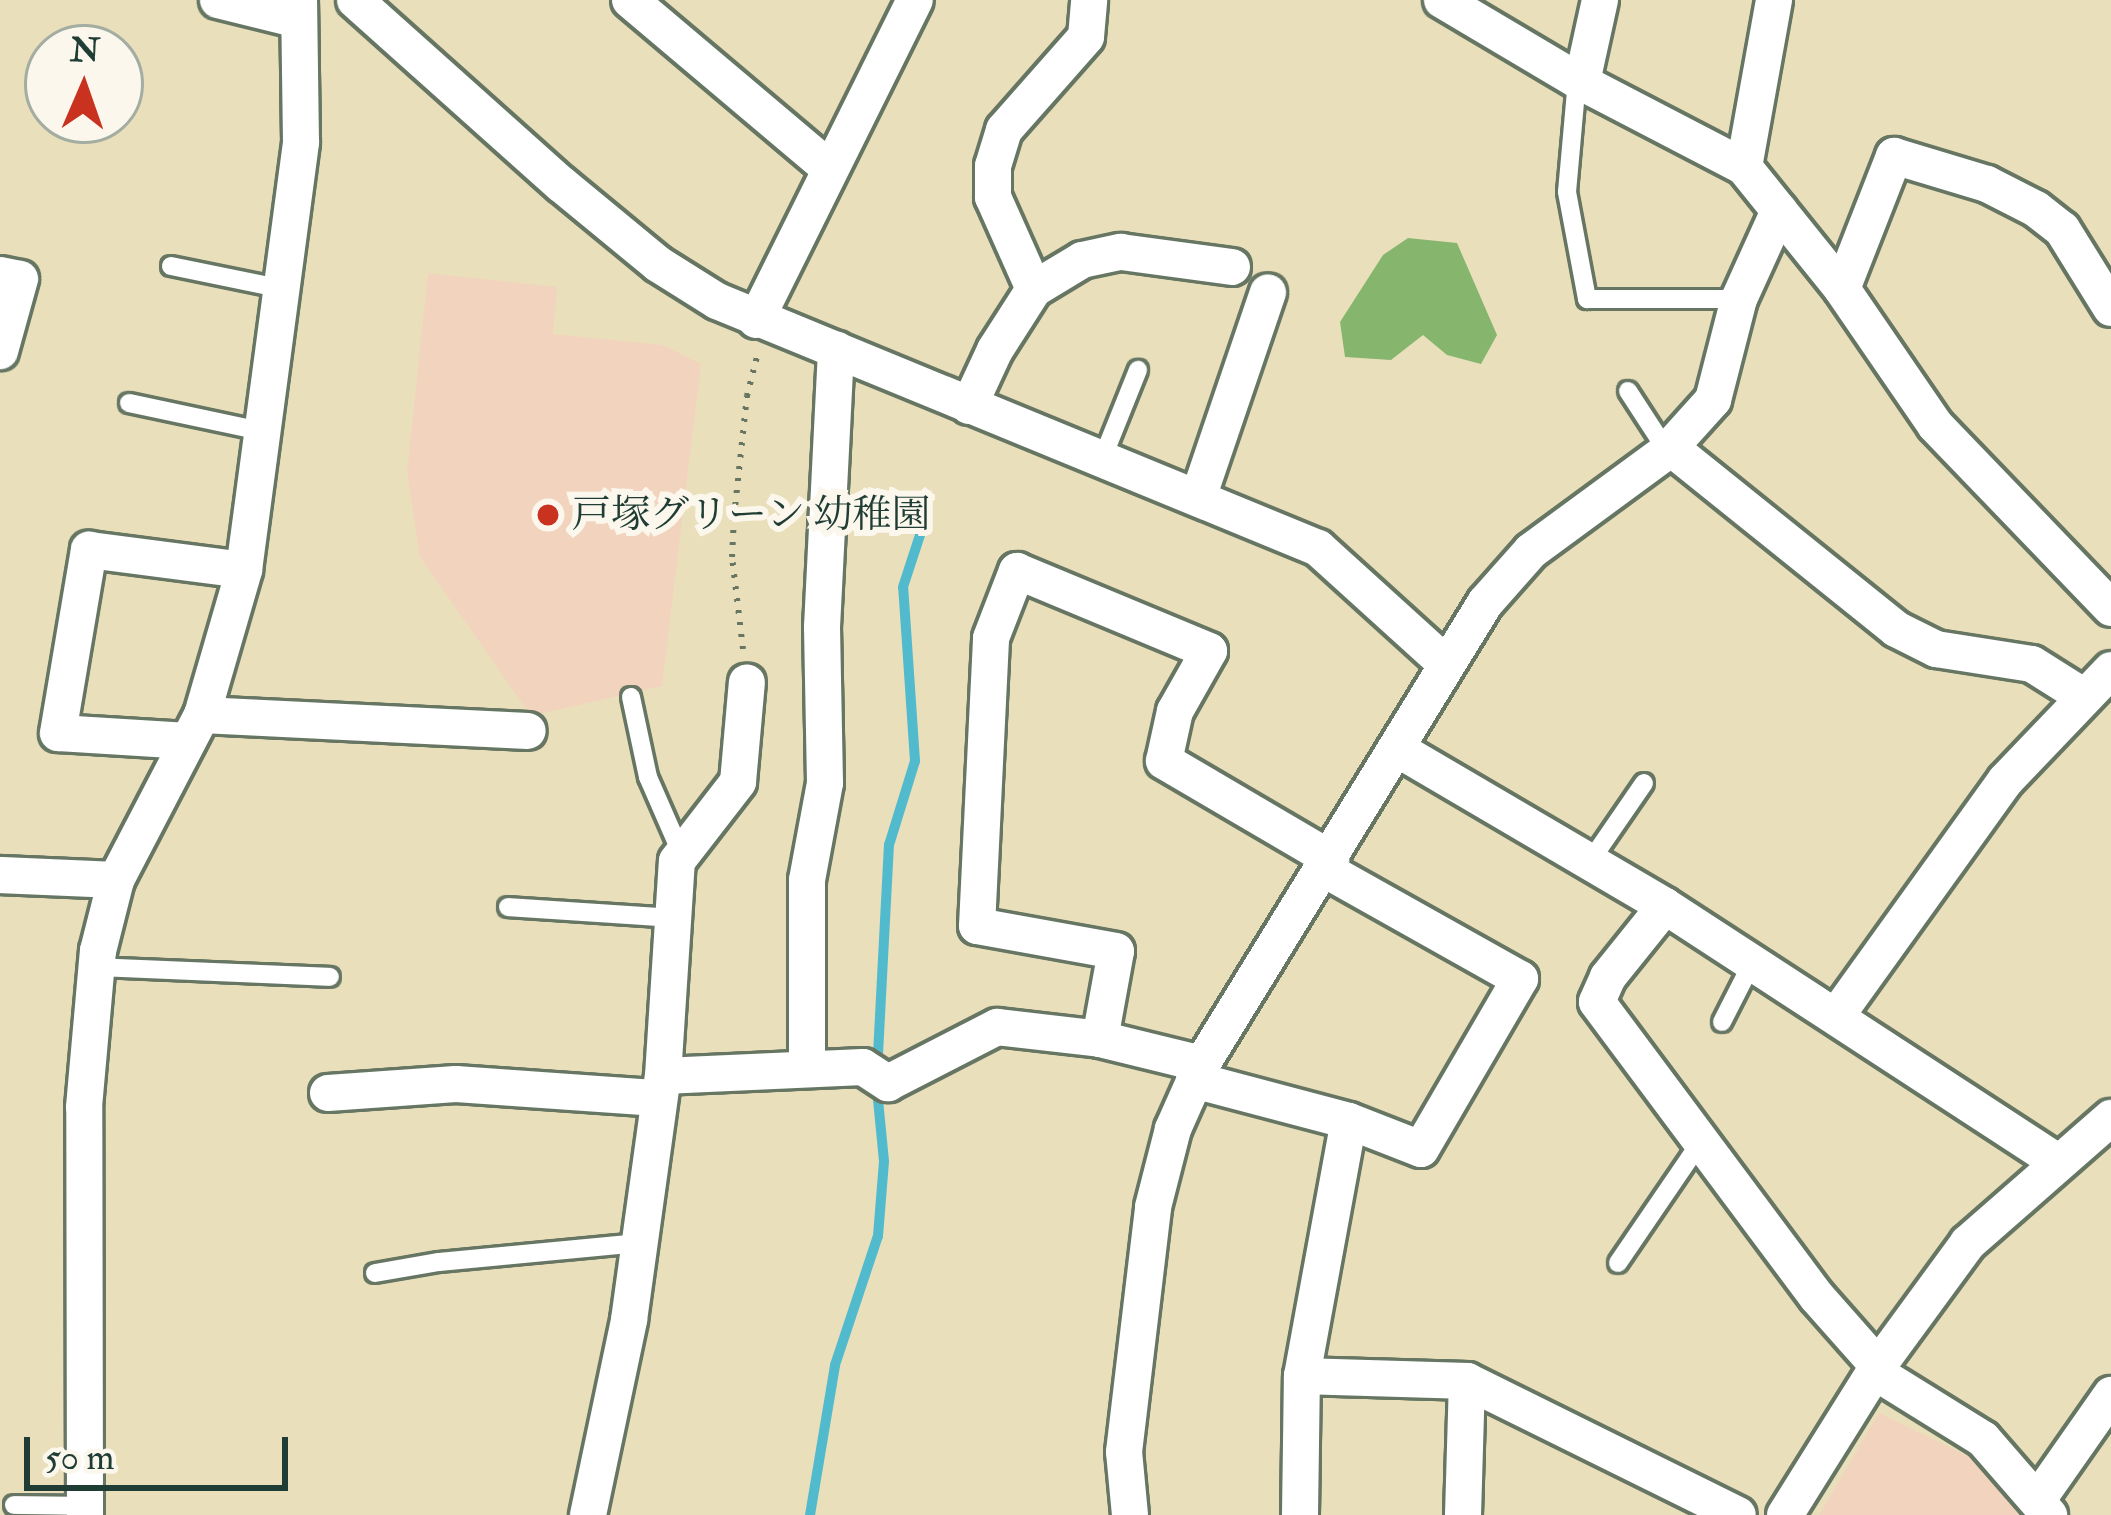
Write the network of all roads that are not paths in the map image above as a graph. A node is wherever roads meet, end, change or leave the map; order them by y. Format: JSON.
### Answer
{"nodes":[{"id":1,"x":218,"y":0,"type":"edge"},
{"id":2,"x":355,"y":0,"type":"edge"},
{"id":3,"x":630,"y":0,"type":"edge"},
{"id":4,"x":1089,"y":0,"type":"edge"},
{"id":5,"x":1442,"y":0,"type":"edge"},
{"id":6,"x":1600,"y":0,"type":"edge"},
{"id":7,"x":1774,"y":0,"type":"edge"},
{"id":8,"x":901,"y":6,"type":"edge"},
{"id":9,"x":299,"y":10,"type":"edge"},
{"id":10,"x":1580,"y":81,"type":"junction"},
{"id":11,"x":1744,"y":167,"type":"junction"},
{"id":12,"x":830,"y":169,"type":"junction"},
{"id":13,"x":1780,"y":211,"type":"junction"},
{"id":14,"x":170,"y":266,"type":"dead end"},
{"id":15,"x":1232,"y":267,"type":"dead end"},
{"id":16,"x":0,"y":275,"type":"edge"},
{"id":17,"x":283,"y":289,"type":"junction"},
{"id":18,"x":1034,"y":289,"type":"junction"},
{"id":19,"x":1842,"y":289,"type":"junction"},
{"id":20,"x":1268,"y":292,"type":"dead end"},
{"id":21,"x":1739,"y":299,"type":"junction"},
{"id":22,"x":2111,"y":308,"type":"edge"},
{"id":23,"x":756,"y":320,"type":"junction"},
{"id":24,"x":836,"y":349,"type":"junction"},
{"id":25,"x":0,"y":351,"type":"edge"},
{"id":26,"x":1138,"y":370,"type":"dead end"},
{"id":27,"x":1628,"y":391,"type":"dead end"},
{"id":28,"x":129,"y":404,"type":"dead end"},
{"id":29,"x":969,"y":406,"type":"junction"},
{"id":30,"x":265,"y":432,"type":"junction"},
{"id":31,"x":1669,"y":450,"type":"junction"},
{"id":32,"x":1103,"y":457,"type":"junction"},
{"id":33,"x":1199,"y":495,"type":"junction"},
{"id":34,"x":244,"y":570,"type":"junction"},
{"id":35,"x":2111,"y":608,"type":"edge"},
{"id":36,"x":1445,"y":662,"type":"junction"},
{"id":37,"x":2111,"y":670,"type":"edge"},
{"id":38,"x":747,"y":682,"type":"road end"},
{"id":39,"x":2083,"y":696,"type":"junction"},
{"id":40,"x":631,"y":698,"type":"dead end"},
{"id":41,"x":195,"y":728,"type":"junction"},
{"id":42,"x":528,"y":731,"type":"dead end"},
{"id":43,"x":1399,"y":750,"type":"junction"},
{"id":44,"x":1644,"y":783,"type":"dead end"},
{"id":45,"x":682,"y":855,"type":"junction"},
{"id":46,"x":1589,"y":863,"type":"junction"},
{"id":47,"x":1329,"y":864,"type":"junction"},
{"id":48,"x":0,"y":875,"type":"edge"},
{"id":49,"x":116,"y":880,"type":"junction"},
{"id":50,"x":1665,"y":906,"type":"junction"},
{"id":51,"x":508,"y":907,"type":"dead end"},
{"id":52,"x":674,"y":918,"type":"junction"},
{"id":53,"x":1752,"y":963,"type":"junction"},
{"id":54,"x":96,"y":967,"type":"junction"},
{"id":55,"x":330,"y":977,"type":"dead end"},
{"id":56,"x":1837,"y":1015,"type":"junction"},
{"id":57,"x":1722,"y":1022,"type":"dead end"},
{"id":58,"x":1100,"y":1039,"type":"junction"},
{"id":59,"x":807,"y":1066,"type":"junction"},
{"id":60,"x":1198,"y":1072,"type":"junction"},
{"id":61,"x":661,"y":1087,"type":"junction"},
{"id":62,"x":328,"y":1093,"type":"dead end"},
{"id":63,"x":2111,"y":1118,"type":"edge"},
{"id":64,"x":1348,"y":1121,"type":"junction"},
{"id":65,"x":1700,"y":1143,"type":"junction"},
{"id":66,"x":2056,"y":1161,"type":"junction"},
{"id":67,"x":639,"y":1244,"type":"junction"},
{"id":68,"x":1618,"y":1263,"type":"dead end"},
{"id":69,"x":375,"y":1274,"type":"dead end"},
{"id":70,"x":1877,"y":1369,"type":"junction"},
{"id":71,"x":1302,"y":1376,"type":"junction"},
{"id":72,"x":1467,"y":1382,"type":"junction"},
{"id":73,"x":2111,"y":1395,"type":"edge"},
{"id":74,"x":14,"y":1504,"type":"dead end"},
{"id":75,"x":2044,"y":1507,"type":"edge"},
{"id":76,"x":85,"y":1510,"type":"edge"},
{"id":77,"x":588,"y":1515,"type":"edge"},
{"id":78,"x":1130,"y":1515,"type":"edge"},
{"id":79,"x":1300,"y":1515,"type":"edge"},
{"id":80,"x":1462,"y":1515,"type":"edge"},
{"id":81,"x":1738,"y":1515,"type":"edge"},
{"id":82,"x":1785,"y":1515,"type":"edge"}],
"edges":[{"from":1,"to":9,"type":"street"},
{"from":2,"to":23,"type":"street"},
{"from":3,"to":12,"type":"street"},
{"from":4,"to":18,"type":"street"},
{"from":5,"to":10,"type":"street"},
{"from":6,"to":10,"type":"street"},
{"from":7,"to":11,"type":"street"},
{"from":8,"to":12,"type":"street"},
{"from":9,"to":17,"type":"street"},
{"from":10,"to":11,"type":"street"},
{"from":10,"to":21,"type":"lane"},
{"from":11,"to":13,"type":"street"},
{"from":12,"to":23,"type":"street"},
{"from":13,"to":19,"type":"street"},
{"from":13,"to":21,"type":"street"},
{"from":14,"to":17,"type":"lane"},
{"from":15,"to":18,"type":"street"},
{"from":16,"to":25,"type":"street"},
{"from":17,"to":30,"type":"street"},
{"from":18,"to":29,"type":"street"},
{"from":19,"to":22,"type":"street"},
{"from":19,"to":35,"type":"street"},
{"from":20,"to":33,"type":"street"},
{"from":21,"to":31,"type":"street"},
{"from":23,"to":24,"type":"street"},
{"from":24,"to":29,"type":"street"},
{"from":24,"to":59,"type":"street"},
{"from":26,"to":32,"type":"lane"},
{"from":27,"to":31,"type":"lane"},
{"from":28,"to":30,"type":"lane"},
{"from":29,"to":32,"type":"street"},
{"from":30,"to":34,"type":"street"},
{"from":31,"to":36,"type":"street"},
{"from":31,"to":39,"type":"street"},
{"from":32,"to":33,"type":"street"},
{"from":33,"to":36,"type":"street"},
{"from":34,"to":41,"type":"street"},
{"from":34,"to":41,"type":"street"},
{"from":36,"to":43,"type":"street"},
{"from":37,"to":39,"type":"street"},
{"from":38,"to":45,"type":"street"},
{"from":39,"to":56,"type":"street"},
{"from":40,"to":45,"type":"lane"},
{"from":41,"to":42,"type":"street"},
{"from":41,"to":49,"type":"street"},
{"from":43,"to":46,"type":"street"},
{"from":43,"to":47,"type":"street"},
{"from":44,"to":46,"type":"lane"},
{"from":45,"to":52,"type":"street"},
{"from":46,"to":50,"type":"street"},
{"from":47,"to":58,"type":"street"},
{"from":47,"to":60,"type":"street"},
{"from":47,"to":64,"type":"street"},
{"from":48,"to":49,"type":"street"},
{"from":49,"to":54,"type":"street"},
{"from":50,"to":53,"type":"street"},
{"from":50,"to":65,"type":"street"},
{"from":51,"to":52,"type":"lane"},
{"from":52,"to":61,"type":"street"},
{"from":53,"to":56,"type":"street"},
{"from":53,"to":57,"type":"lane"},
{"from":54,"to":55,"type":"lane"},
{"from":54,"to":76,"type":"street"},
{"from":56,"to":66,"type":"street"},
{"from":58,"to":59,"type":"street"},
{"from":58,"to":60,"type":"street"},
{"from":59,"to":61,"type":"street"},
{"from":60,"to":64,"type":"street"},
{"from":60,"to":78,"type":"street"},
{"from":61,"to":62,"type":"street"},
{"from":61,"to":67,"type":"street"},
{"from":63,"to":66,"type":"street"},
{"from":64,"to":71,"type":"street"},
{"from":65,"to":68,"type":"lane"},
{"from":65,"to":70,"type":"street"},
{"from":66,"to":70,"type":"street"},
{"from":67,"to":69,"type":"lane"},
{"from":67,"to":77,"type":"street"},
{"from":70,"to":75,"type":"street"},
{"from":70,"to":82,"type":"street"},
{"from":71,"to":72,"type":"street"},
{"from":71,"to":79,"type":"street"},
{"from":72,"to":80,"type":"street"},
{"from":72,"to":81,"type":"street"},
{"from":73,"to":75,"type":"street"},
{"from":74,"to":76,"type":"lane"}]}
